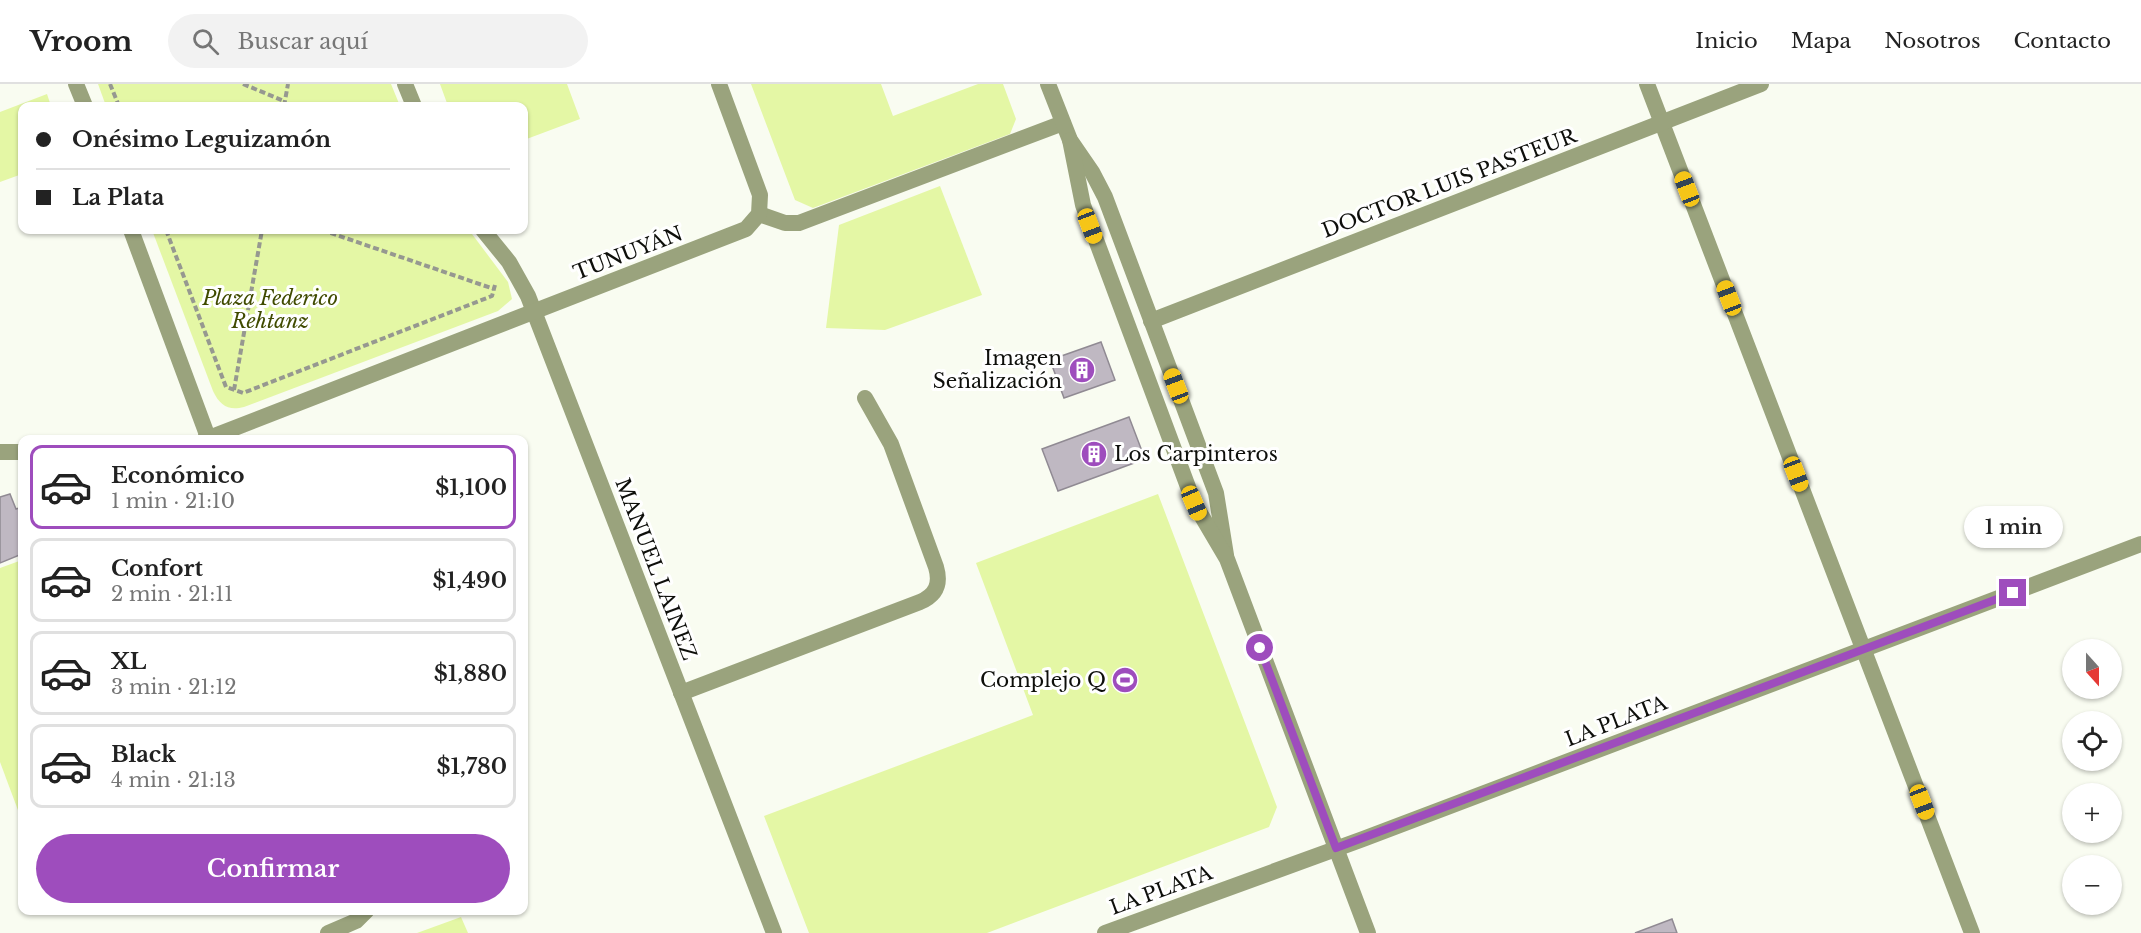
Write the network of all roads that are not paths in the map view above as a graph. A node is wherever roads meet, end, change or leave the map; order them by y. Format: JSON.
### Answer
{"nodes":[{"id":1,"x":76,"y":84,"type":"edge"},
{"id":2,"x":405,"y":84,"type":"edge"},
{"id":3,"x":719,"y":84,"type":"edge"},
{"id":4,"x":1048,"y":84,"type":"edge"},
{"id":5,"x":1647,"y":84,"type":"edge"},
{"id":6,"x":1761,"y":84,"type":"edge"},
{"id":7,"x":83,"y":102,"type":"edge"},
{"id":8,"x":412,"y":102,"type":"edge"},
{"id":9,"x":1063,"y":123,"type":"junction"},
{"id":10,"x":1662,"y":123,"type":"junction"},
{"id":11,"x":1070,"y":140,"type":"junction"},
{"id":12,"x":759,"y":214,"type":"junction"},
{"id":13,"x":132,"y":234,"type":"edge"},
{"id":14,"x":486,"y":234,"type":"edge"},
{"id":15,"x":535,"y":312,"type":"junction"},
{"id":16,"x":1151,"y":321,"type":"junction"},
{"id":17,"x":865,"y":398,"type":"dead end"},
{"id":18,"x":206,"y":435,"type":"edge"},
{"id":19,"x":217,"y":435,"type":"edge"},
{"id":20,"x":0,"y":452,"type":"edge"},
{"id":21,"x":18,"y":452,"type":"edge"},
{"id":22,"x":2141,"y":544,"type":"edge"},
{"id":23,"x":1227,"y":559,"type":"junction"},
{"id":24,"x":1863,"y":650,"type":"junction"},
{"id":25,"x":681,"y":693,"type":"junction"},
{"id":26,"x":1336,"y":848,"type":"junction"},
{"id":27,"x":362,"y":915,"type":"edge"},
{"id":28,"x":328,"y":933,"type":"edge"},
{"id":29,"x":774,"y":933,"type":"edge"},
{"id":30,"x":1105,"y":933,"type":"edge"},
{"id":31,"x":1368,"y":933,"type":"edge"},
{"id":32,"x":1972,"y":933,"type":"edge"}],
"edges":[{"from":1,"to":7,"type":"street"},
{"from":2,"to":8,"type":"street"},
{"from":3,"to":12,"type":"street"},
{"from":4,"to":9,"type":"street"},
{"from":5,"to":10,"type":"street"},
{"from":6,"to":10,"type":"street","name":"DOCTOR LUIS PASTEUR"},
{"from":9,"to":11,"type":"street"},
{"from":9,"to":12,"type":"street"},
{"from":10,"to":16,"type":"street","name":"DOCTOR LUIS PASTEUR"},
{"from":10,"to":24,"type":"street"},
{"from":11,"to":16,"type":"street"},
{"from":11,"to":23,"type":"street"},
{"from":12,"to":15,"type":"street","name":"TUNUYÁN"},
{"from":13,"to":18,"type":"street"},
{"from":14,"to":15,"type":"street","name":"MANUEL LAINEZ"},
{"from":15,"to":19,"type":"street","name":"TUNUYÁN"},
{"from":15,"to":25,"type":"street","name":"MANUEL LAINEZ"},
{"from":16,"to":23,"type":"street"},
{"from":17,"to":25,"type":"street"},
{"from":20,"to":21,"type":"street"},
{"from":22,"to":24,"type":"street","name":"LA PLATA"},
{"from":23,"to":26,"type":"street"},
{"from":24,"to":26,"type":"street","name":"LA PLATA"},
{"from":24,"to":32,"type":"street"},
{"from":25,"to":29,"type":"street","name":"MANUEL LAINEZ"},
{"from":26,"to":30,"type":"street","name":"LA PLATA"},
{"from":26,"to":31,"type":"street"},
{"from":27,"to":28,"type":"street"}]}
